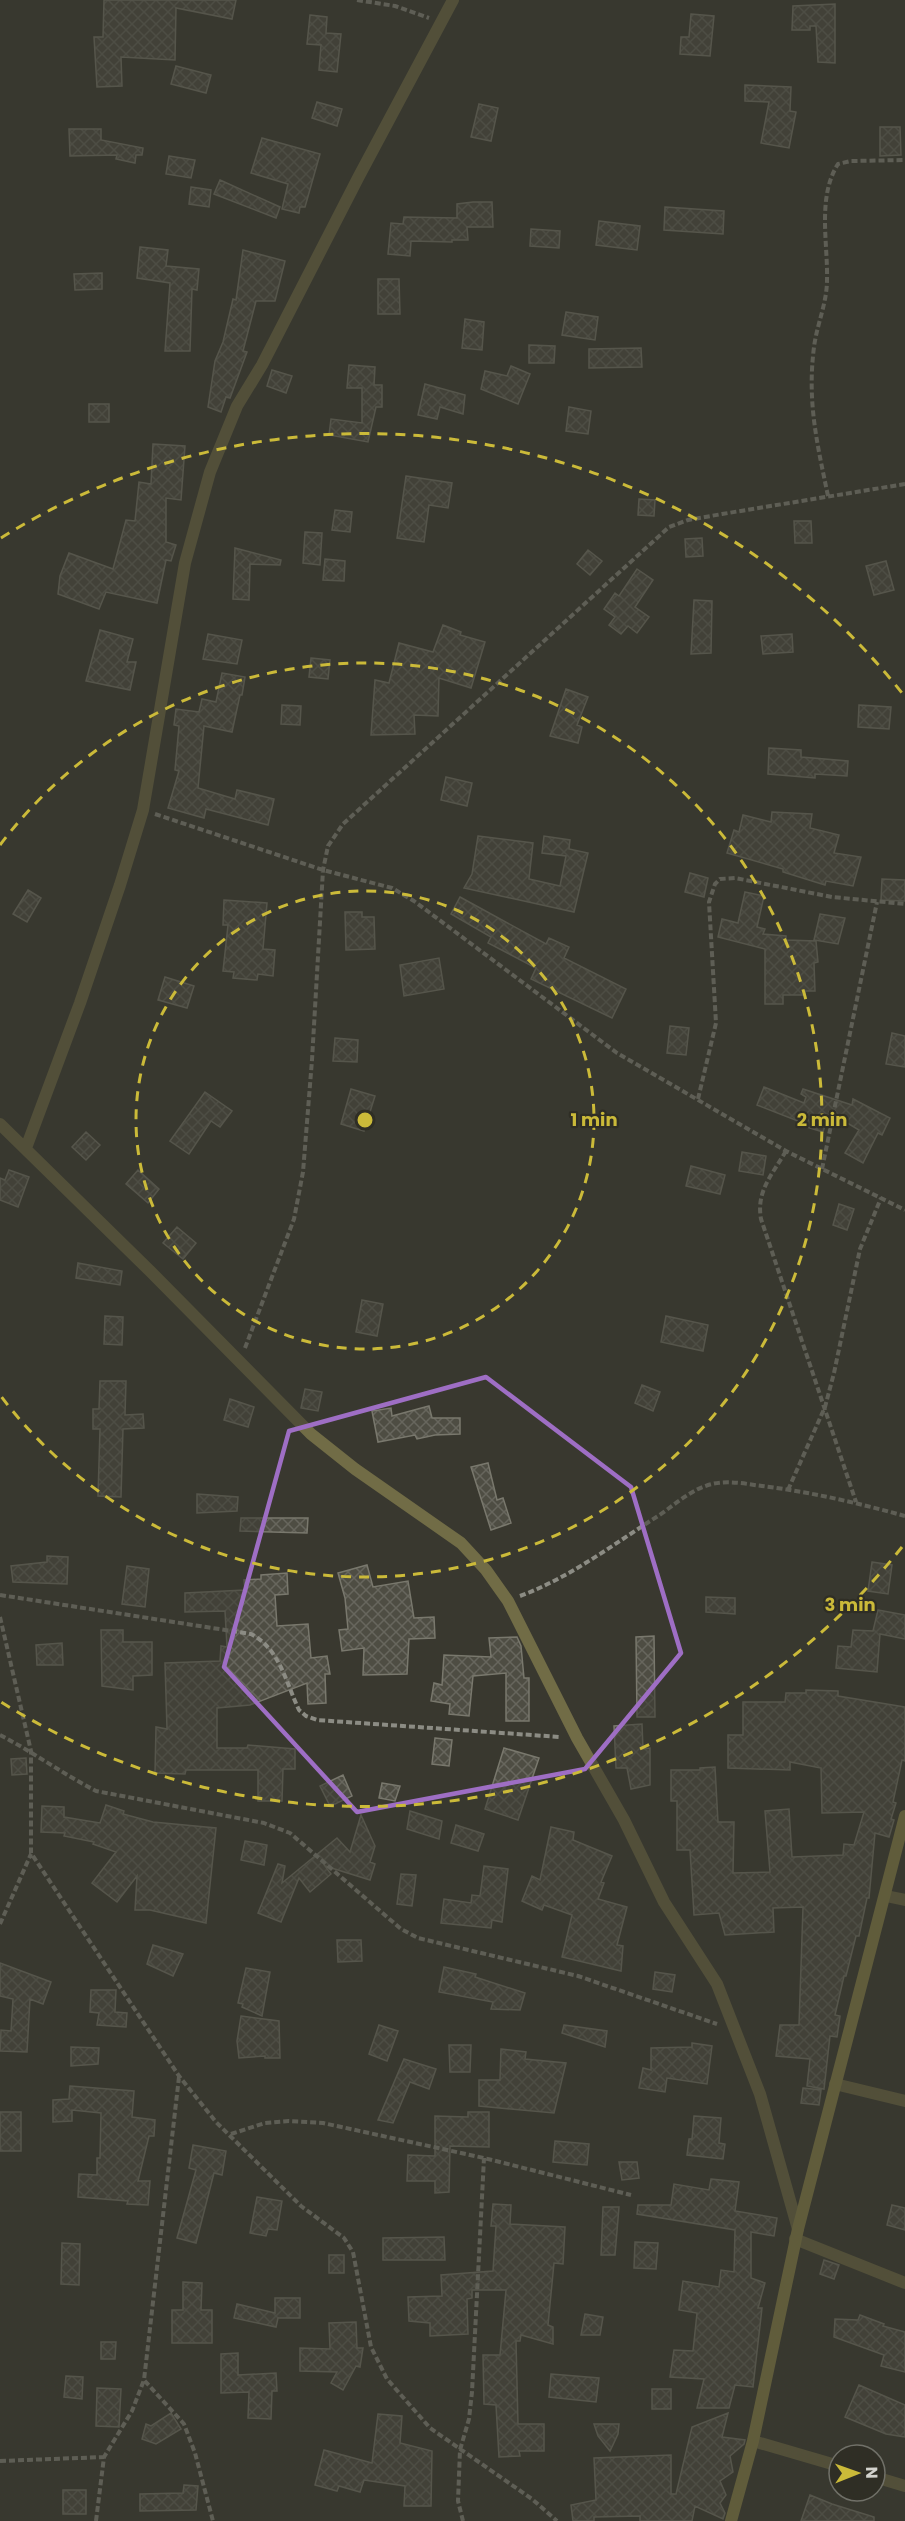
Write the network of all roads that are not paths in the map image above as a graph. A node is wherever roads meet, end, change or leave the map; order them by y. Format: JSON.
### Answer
{"nodes":[{"id":1,"x":453,"y":0,"type":"edge"},
{"id":2,"x":0,"y":1124,"type":"edge"},
{"id":3,"x":26,"y":1148,"type":"junction"},
{"id":4,"x":905,"y":1816,"type":"edge"},
{"id":5,"x":886,"y":1896,"type":"junction"},
{"id":6,"x":905,"y":1900,"type":"edge"},
{"id":7,"x":835,"y":2084,"type":"junction"},
{"id":8,"x":905,"y":2102,"type":"edge"},
{"id":9,"x":796,"y":2234,"type":"junction"},
{"id":10,"x":905,"y":2283,"type":"edge"},
{"id":11,"x":753,"y":2441,"type":"junction"},
{"id":12,"x":827,"y":2463,"type":"edge"},
{"id":13,"x":887,"y":2481,"type":"edge"},
{"id":14,"x":905,"y":2486,"type":"edge"},
{"id":15,"x":731,"y":2521,"type":"edge"}],
"edges":[{"from":1,"to":3,"type":"street"},
{"from":2,"to":3,"type":"street"},
{"from":3,"to":9,"type":"street"},
{"from":4,"to":5,"type":"street"},
{"from":5,"to":6,"type":"street"},
{"from":5,"to":7,"type":"street"},
{"from":7,"to":8,"type":"street"},
{"from":7,"to":9,"type":"street"},
{"from":9,"to":10,"type":"street"},
{"from":9,"to":11,"type":"street"},
{"from":11,"to":12,"type":"street"},
{"from":11,"to":15,"type":"street"},
{"from":13,"to":14,"type":"street"}]}
